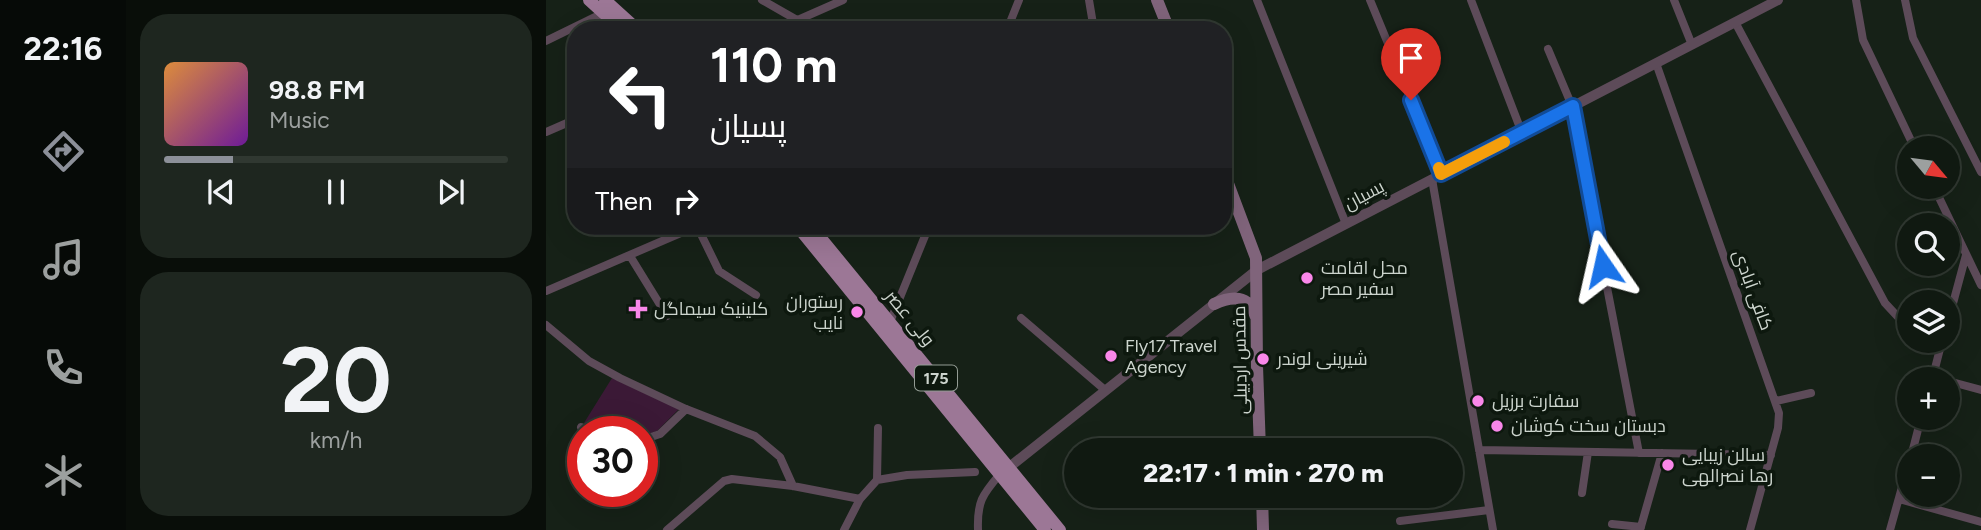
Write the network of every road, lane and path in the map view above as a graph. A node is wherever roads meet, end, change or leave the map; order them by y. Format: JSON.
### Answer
{"nodes":[{"id":1,"x":589,"y":0,"type":"edge"},
{"id":2,"x":762,"y":0,"type":"edge"},
{"id":3,"x":843,"y":0,"type":"edge"},
{"id":4,"x":1019,"y":0,"type":"edge"},
{"id":5,"x":1089,"y":0,"type":"edge"},
{"id":6,"x":1149,"y":0,"type":"edge"},
{"id":7,"x":1157,"y":0,"type":"edge"},
{"id":8,"x":1257,"y":0,"type":"edge"},
{"id":9,"x":1370,"y":0,"type":"edge"},
{"id":10,"x":1471,"y":0,"type":"edge"},
{"id":11,"x":1674,"y":0,"type":"edge"},
{"id":12,"x":1778,"y":0,"type":"edge"},
{"id":13,"x":1856,"y":0,"type":"edge"},
{"id":14,"x":1905,"y":0,"type":"edge"},
{"id":15,"x":604,"y":7,"type":"edge"},
{"id":16,"x":797,"y":20,"type":"joint"},
{"id":17,"x":580,"y":21,"type":"edge"},
{"id":18,"x":615,"y":21,"type":"edge"},
{"id":19,"x":625,"y":21,"type":"edge"},
{"id":20,"x":1011,"y":21,"type":"edge"},
{"id":21,"x":1092,"y":21,"type":"edge"},
{"id":22,"x":1157,"y":21,"type":"edge"},
{"id":23,"x":1165,"y":21,"type":"edge"},
{"id":24,"x":1735,"y":22,"type":"junction"},
{"id":25,"x":567,"y":29,"type":"edge"},
{"id":26,"x":546,"y":41,"type":"edge"},
{"id":27,"x":1692,"y":45,"type":"junction"},
{"id":28,"x":1548,"y":49,"type":"dead end"},
{"id":29,"x":1656,"y":63,"type":"junction"},
{"id":30,"x":1573,"y":106,"type":"junction"},
{"id":31,"x":567,"y":123,"type":"edge"},
{"id":32,"x":546,"y":132,"type":"edge"},
{"id":33,"x":1522,"y":133,"type":"junction"},
{"id":34,"x":1909,"y":136,"type":"edge"},
{"id":35,"x":1981,"y":172,"type":"edge"},
{"id":36,"x":1437,"y":177,"type":"junction"},
{"id":37,"x":1232,"y":195,"type":"edge"},
{"id":38,"x":1940,"y":200,"type":"edge"},
{"id":39,"x":1232,"y":217,"type":"edge"},
{"id":40,"x":1346,"y":224,"type":"junction"},
{"id":41,"x":677,"y":235,"type":"edge"},
{"id":42,"x":701,"y":235,"type":"edge"},
{"id":43,"x":804,"y":235,"type":"edge"},
{"id":44,"x":818,"y":235,"type":"edge"},
{"id":45,"x":925,"y":235,"type":"edge"},
{"id":46,"x":1966,"y":255,"type":"junction"},
{"id":47,"x":630,"y":256,"type":"junction"},
{"id":48,"x":1257,"y":270,"type":"junction"},
{"id":49,"x":1981,"y":285,"type":"edge"},
{"id":50,"x":1956,"y":290,"type":"edge"},
{"id":51,"x":546,"y":291,"type":"edge"},
{"id":52,"x":756,"y":295,"type":"dead end"},
{"id":53,"x":1214,"y":304,"type":"junction"},
{"id":54,"x":667,"y":316,"type":"dead end"},
{"id":55,"x":1897,"y":316,"type":"edge"},
{"id":56,"x":1021,"y":318,"type":"dead end"},
{"id":57,"x":1256,"y":320,"type":"junction"},
{"id":58,"x":890,"y":322,"type":"junction"},
{"id":59,"x":546,"y":325,"type":"edge"},
{"id":60,"x":1960,"y":385,"type":"edge"},
{"id":61,"x":1105,"y":390,"type":"junction"},
{"id":62,"x":1981,"y":390,"type":"edge"},
{"id":63,"x":1811,"y":393,"type":"dead end"},
{"id":64,"x":1776,"y":401,"type":"junction"},
{"id":65,"x":686,"y":409,"type":"junction"},
{"id":66,"x":878,"y":428,"type":"dead end"},
{"id":67,"x":658,"y":435,"type":"edge"},
{"id":68,"x":1260,"y":438,"type":"edge"},
{"id":69,"x":1479,"y":450,"type":"junction"},
{"id":70,"x":1588,"y":452,"type":"junction"},
{"id":71,"x":1639,"y":453,"type":"junction"},
{"id":72,"x":1662,"y":453,"type":"junction"},
{"id":73,"x":1771,"y":454,"type":"junction"},
{"id":74,"x":975,"y":472,"type":"dead end"},
{"id":75,"x":1000,"y":474,"type":"junction"},
{"id":76,"x":877,"y":480,"type":"junction"},
{"id":77,"x":793,"y":486,"type":"junction"},
{"id":78,"x":1582,"y":493,"type":"dead end"},
{"id":79,"x":860,"y":499,"type":"junction"},
{"id":80,"x":1897,"y":506,"type":"edge"},
{"id":81,"x":1928,"y":507,"type":"edge"},
{"id":82,"x":1262,"y":508,"type":"edge"},
{"id":83,"x":1489,"y":510,"type":"junction"},
{"id":84,"x":1400,"y":521,"type":"dead end"},
{"id":85,"x":1981,"y":522,"type":"edge"},
{"id":86,"x":1612,"y":524,"type":"dead end"},
{"id":87,"x":1640,"y":529,"type":"edge"},
{"id":88,"x":667,"y":530,"type":"edge"},
{"id":89,"x":844,"y":530,"type":"edge"},
{"id":90,"x":978,"y":530,"type":"edge"},
{"id":91,"x":1045,"y":530,"type":"edge"},
{"id":92,"x":1060,"y":530,"type":"edge"},
{"id":93,"x":1263,"y":530,"type":"edge"},
{"id":94,"x":1493,"y":530,"type":"edge"},
{"id":95,"x":1750,"y":530,"type":"edge"},
{"id":96,"x":1890,"y":530,"type":"edge"}],
"edges":[{"from":1,"to":15,"type":"main road"},
{"from":2,"to":16,"type":"street"},
{"from":3,"to":16,"type":"street"},
{"from":4,"to":20,"type":"street"},
{"from":5,"to":21,"type":"street"},
{"from":6,"to":22,"type":"main road"},
{"from":7,"to":23,"type":"main road"},
{"from":8,"to":40,"type":"street"},
{"from":9,"to":36,"type":"street"},
{"from":10,"to":33,"type":"street"},
{"from":11,"to":27,"type":"street"},
{"from":12,"to":24,"type":"street","name":"پسیان"},
{"from":13,"to":34,"type":"street"},
{"from":14,"to":35,"type":"street"},
{"from":15,"to":17,"type":"street"},
{"from":15,"to":18,"type":"main road"},
{"from":15,"to":19,"type":"main road"},
{"from":24,"to":27,"type":"street","name":"پسیان"},
{"from":24,"to":55,"type":"street"},
{"from":25,"to":26,"type":"street"},
{"from":27,"to":29,"type":"street","name":"پسیان"},
{"from":28,"to":30,"type":"street"},
{"from":29,"to":30,"type":"street","name":"پسیان"},
{"from":29,"to":64,"type":"street","name":"کافی آبادی"},
{"from":30,"to":33,"type":"street","name":"پسیان"},
{"from":30,"to":71,"type":"street"},
{"from":31,"to":32,"type":"street"},
{"from":33,"to":36,"type":"street","name":"پسیان"},
{"from":36,"to":40,"type":"street","name":"پسیان"},
{"from":36,"to":69,"type":"street"},
{"from":37,"to":48,"type":"main road","name":"مقدس اردبیلی"},
{"from":38,"to":46,"type":"street"},
{"from":39,"to":48,"type":"main road","name":"مقدس اردبیلی"},
{"from":40,"to":48,"type":"street","name":"پسیان"},
{"from":41,"to":47,"type":"street"},
{"from":42,"to":52,"type":"street"},
{"from":43,"to":75,"type":"main road","name":"ولی عصر","number":"175"},
{"from":44,"to":58,"type":"main road","name":"ولی عصر","number":"175"},
{"from":45,"to":58,"type":"street"},
{"from":46,"to":49,"type":"street"},
{"from":46,"to":50,"type":"street"},
{"from":47,"to":51,"type":"street"},
{"from":47,"to":54,"type":"street"},
{"from":48,"to":53,"type":"street","name":"پسیان"},
{"from":48,"to":57,"type":"main road","name":"مقدس اردبیلی"},
{"from":53,"to":57,"type":"main road"},
{"from":53,"to":61,"type":"street","name":"پسیان"},
{"from":56,"to":61,"type":"street"},
{"from":57,"to":68,"type":"main road","name":"مقدس اردبیلی"},
{"from":58,"to":92,"type":"main road","name":"ولی عصر","number":"175"},
{"from":59,"to":65,"type":"street"},
{"from":60,"to":62,"type":"street"},
{"from":61,"to":75,"type":"street","name":"پسیان"},
{"from":63,"to":64,"type":"street"},
{"from":64,"to":73,"type":"street","name":"کافی آبادی"},
{"from":65,"to":67,"type":"street"},
{"from":65,"to":77,"type":"street"},
{"from":66,"to":76,"type":"street"},
{"from":69,"to":70,"type":"street"},
{"from":69,"to":83,"type":"street"},
{"from":70,"to":71,"type":"street"},
{"from":70,"to":78,"type":"street"},
{"from":71,"to":72,"type":"street"},
{"from":72,"to":73,"type":"street"},
{"from":72,"to":87,"type":"street"},
{"from":73,"to":95,"type":"street","name":"کافی آبادی"},
{"from":74,"to":76,"type":"street"},
{"from":75,"to":90,"type":"street"},
{"from":75,"to":91,"type":"main road","name":"ولی عصر","number":"175"},
{"from":76,"to":79,"type":"street"},
{"from":77,"to":79,"type":"street"},
{"from":77,"to":88,"type":"street"},
{"from":79,"to":89,"type":"street"},
{"from":80,"to":96,"type":"street"},
{"from":81,"to":85,"type":"street"},
{"from":82,"to":93,"type":"main road"},
{"from":83,"to":84,"type":"street"},
{"from":83,"to":94,"type":"street"},
{"from":86,"to":87,"type":"street"}]}
